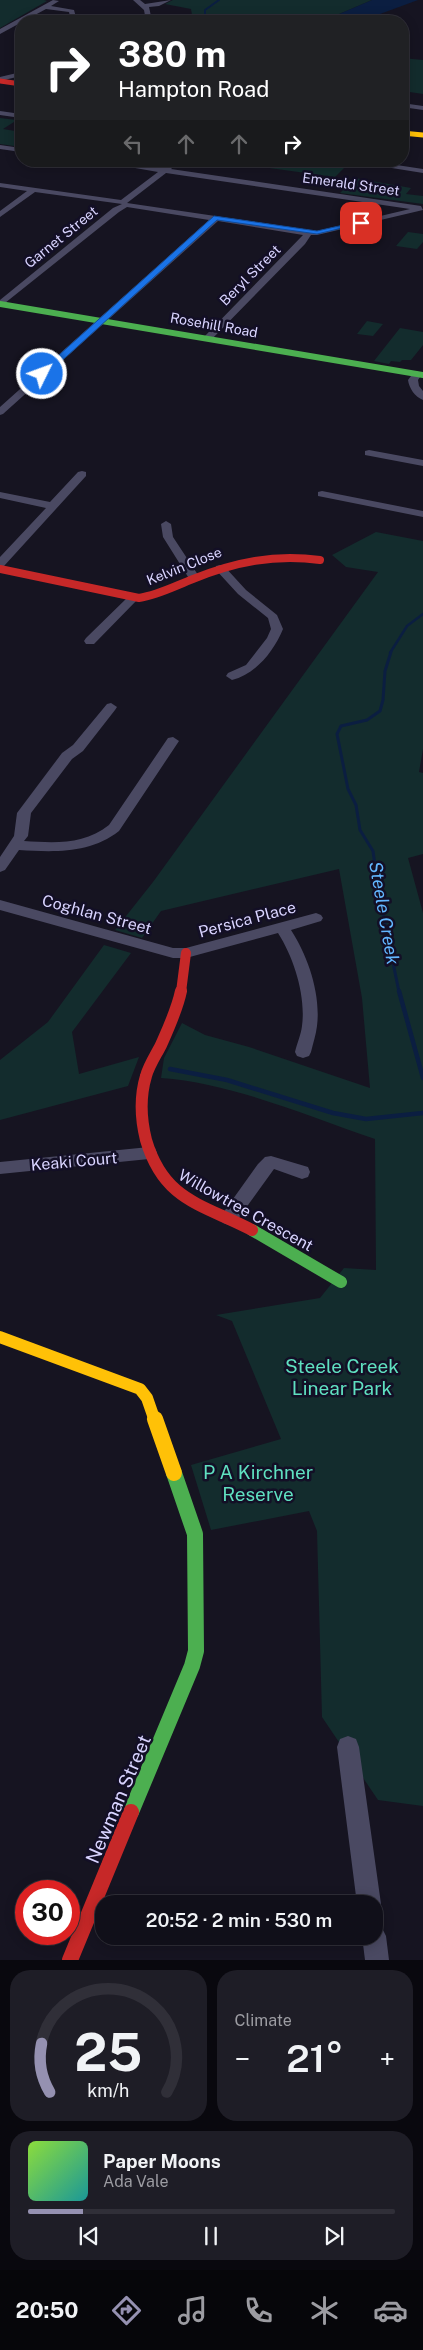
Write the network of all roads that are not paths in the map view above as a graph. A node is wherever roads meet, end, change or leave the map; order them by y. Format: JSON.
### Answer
{"nodes":[{"id":1,"x":58,"y":0,"type":"edge"},
{"id":2,"x":136,"y":0,"type":"edge"},
{"id":3,"x":168,"y":0,"type":"edge"},
{"id":4,"x":48,"y":3,"type":"edge"},
{"id":5,"x":144,"y":6,"type":"junction"},
{"id":6,"x":28,"y":15,"type":"edge"},
{"id":7,"x":73,"y":15,"type":"edge"},
{"id":8,"x":148,"y":15,"type":"edge"},
{"id":9,"x":15,"y":23,"type":"edge"},
{"id":10,"x":0,"y":32,"type":"edge"},
{"id":11,"x":15,"y":78,"type":"edge"},
{"id":12,"x":0,"y":80,"type":"edge"},
{"id":13,"x":409,"y":106,"type":"edge"},
{"id":14,"x":423,"y":108,"type":"edge"},
{"id":15,"x":0,"y":113,"type":"edge"},
{"id":16,"x":15,"y":115,"type":"edge"},
{"id":17,"x":409,"y":135,"type":"edge"},
{"id":18,"x":423,"y":136,"type":"edge"},
{"id":19,"x":0,"y":147,"type":"edge"},
{"id":20,"x":15,"y":149,"type":"edge"},
{"id":21,"x":138,"y":167,"type":"edge"},
{"id":22,"x":169,"y":167,"type":"edge"},
{"id":23,"x":395,"y":167,"type":"edge"},
{"id":24,"x":164,"y":171,"type":"junction"},
{"id":25,"x":423,"y":171,"type":"edge"},
{"id":26,"x":0,"y":185,"type":"edge"},
{"id":27,"x":34,"y":190,"type":"junction"},
{"id":28,"x":123,"y":204,"type":"junction"},
{"id":29,"x":422,"y":208,"type":"edge"},
{"id":30,"x":0,"y":214,"type":"edge"},
{"id":31,"x":216,"y":218,"type":"junction"},
{"id":32,"x":303,"y":231,"type":"junction"},
{"id":33,"x":0,"y":304,"type":"edge"},
{"id":34,"x":101,"y":321,"type":"junction"},
{"id":35,"x":207,"y":339,"type":"junction"},
{"id":36,"x":420,"y":375,"type":"edge"},
{"id":37,"x":423,"y":397,"type":"edge"},
{"id":38,"x":0,"y":412,"type":"edge"},
{"id":39,"x":369,"y":453,"type":"dead end"},
{"id":40,"x":423,"y":463,"type":"edge"},
{"id":41,"x":82,"y":474,"type":"dead end"},
{"id":42,"x":322,"y":494,"type":"dead end"},
{"id":43,"x":0,"y":495,"type":"edge"},
{"id":44,"x":53,"y":506,"type":"junction"},
{"id":45,"x":423,"y":514,"type":"edge"},
{"id":46,"x":166,"y":524,"type":"dead end"},
{"id":47,"x":320,"y":560,"type":"dead end"},
{"id":48,"x":0,"y":564,"type":"edge"},
{"id":49,"x":220,"y":568,"type":"junction"},
{"id":50,"x":0,"y":569,"type":"edge"},
{"id":51,"x":194,"y":578,"type":"junction"},
{"id":52,"x":133,"y":598,"type":"junction"},
{"id":53,"x":90,"y":642,"type":"dead end"},
{"id":54,"x":232,"y":676,"type":"dead end"},
{"id":55,"x":91,"y":711,"type":"dead end"},
{"id":56,"x":165,"y":745,"type":"dead end"},
{"id":57,"x":16,"y":845,"type":"junction"},
{"id":58,"x":0,"y":867,"type":"edge"},
{"id":59,"x":0,"y":905,"type":"edge"},
{"id":60,"x":316,"y":918,"type":"dead end"},
{"id":61,"x":282,"y":928,"type":"junction"},
{"id":62,"x":186,"y":953,"type":"junction"},
{"id":63,"x":303,"y":1052,"type":"dead end"},
{"id":64,"x":148,"y":1153,"type":"junction"},
{"id":65,"x":0,"y":1168,"type":"edge"},
{"id":66,"x":302,"y":1172,"type":"dead end"},
{"id":67,"x":230,"y":1218,"type":"junction"},
{"id":68,"x":342,"y":1282,"type":"dead end"},
{"id":69,"x":0,"y":1337,"type":"edge"},
{"id":70,"x":348,"y":1747,"type":"dead end"},
{"id":71,"x":368,"y":1895,"type":"edge"},
{"id":72,"x":375,"y":1945,"type":"edge"},
{"id":73,"x":70,"y":1960,"type":"edge"},
{"id":74,"x":377,"y":1960,"type":"edge"}],
"edges":[{"from":1,"to":4,"type":"street"},
{"from":2,"to":5,"type":"street"},
{"from":3,"to":5,"type":"street"},
{"from":4,"to":6,"type":"street"},
{"from":4,"to":7,"type":"street"},
{"from":5,"to":8,"type":"street"},
{"from":9,"to":10,"type":"street"},
{"from":11,"to":12,"type":"street"},
{"from":13,"to":14,"type":"street"},
{"from":15,"to":16,"type":"street"},
{"from":17,"to":18,"type":"street"},
{"from":19,"to":20,"type":"street"},
{"from":21,"to":24,"type":"street","name":"Emerald Street"},
{"from":22,"to":24,"type":"street","name":"Garnet Street"},
{"from":23,"to":25,"type":"street"},
{"from":24,"to":28,"type":"street","name":"Garnet Street"},
{"from":24,"to":29,"type":"street","name":"Emerald Street"},
{"from":26,"to":27,"type":"street"},
{"from":27,"to":28,"type":"street"},
{"from":27,"to":30,"type":"street"},
{"from":28,"to":31,"type":"street"},
{"from":28,"to":33,"type":"street","name":"Garnet Street"},
{"from":29,"to":32,"type":"street"},
{"from":31,"to":32,"type":"street"},
{"from":31,"to":34,"type":"street"},
{"from":32,"to":35,"type":"street","name":"Beryl Street"},
{"from":33,"to":34,"type":"street","name":"Rosehill Road"},
{"from":34,"to":35,"type":"street","name":"Rosehill Road"},
{"from":34,"to":38,"type":"street"},
{"from":35,"to":36,"type":"street","name":"Rosehill Road"},
{"from":36,"to":37,"type":"street"},
{"from":39,"to":40,"type":"street"},
{"from":41,"to":44,"type":"street"},
{"from":42,"to":45,"type":"street"},
{"from":43,"to":44,"type":"street"},
{"from":44,"to":48,"type":"street"},
{"from":46,"to":51,"type":"street"},
{"from":47,"to":49,"type":"street","name":"Kelvin Close"},
{"from":49,"to":51,"type":"street","name":"Kelvin Close"},
{"from":49,"to":54,"type":"street"},
{"from":50,"to":52,"type":"street","name":"Kelvin Close"},
{"from":51,"to":52,"type":"street","name":"Kelvin Close"},
{"from":52,"to":53,"type":"street"},
{"from":55,"to":57,"type":"street"},
{"from":56,"to":57,"type":"street"},
{"from":57,"to":58,"type":"street"},
{"from":59,"to":62,"type":"street","name":"Coghlan Street"},
{"from":60,"to":61,"type":"street","name":"Persica Place"},
{"from":61,"to":62,"type":"street","name":"Persica Place"},
{"from":61,"to":63,"type":"street"},
{"from":62,"to":64,"type":"street","name":"Willowtree Crescent"},
{"from":64,"to":65,"type":"street","name":"Keaki Court"},
{"from":64,"to":67,"type":"street","name":"Willowtree Crescent"},
{"from":66,"to":67,"type":"street"},
{"from":67,"to":68,"type":"street","name":"Willowtree Crescent"},
{"from":69,"to":73,"type":"street","name":"Newman Street"},
{"from":70,"to":71,"type":"street"},
{"from":72,"to":74,"type":"street"}]}
